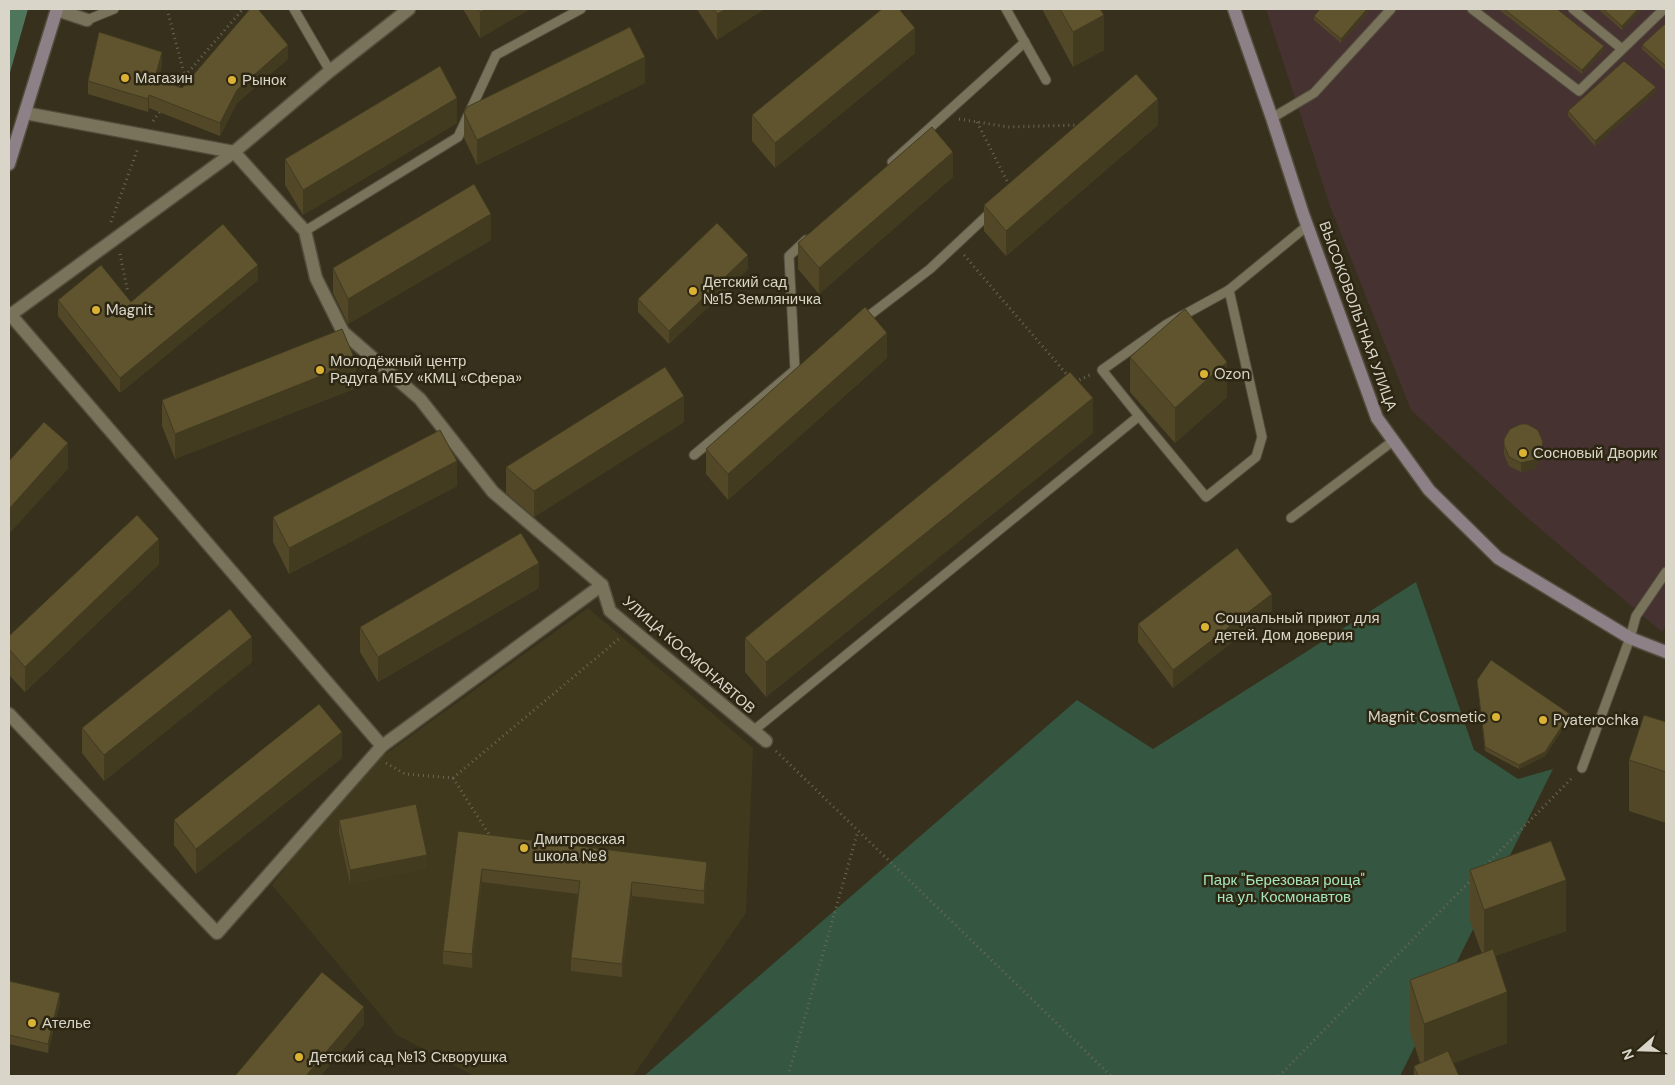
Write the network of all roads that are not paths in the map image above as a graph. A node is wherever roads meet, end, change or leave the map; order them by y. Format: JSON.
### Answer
{"nodes":[{"id":1,"x":57,"y":9,"type":"edge"},
{"id":2,"x":114,"y":9,"type":"edge"},
{"id":3,"x":294,"y":9,"type":"edge"},
{"id":4,"x":409,"y":9,"type":"edge"},
{"id":5,"x":581,"y":9,"type":"edge"},
{"id":6,"x":1006,"y":9,"type":"edge"},
{"id":7,"x":1234,"y":9,"type":"edge"},
{"id":8,"x":1391,"y":9,"type":"edge"},
{"id":9,"x":1472,"y":9,"type":"edge"},
{"id":10,"x":1573,"y":9,"type":"edge"},
{"id":11,"x":1664,"y":9,"type":"edge"},
{"id":12,"x":87,"y":20,"type":"joint"},
{"id":13,"x":1025,"y":42,"type":"junction"},
{"id":14,"x":1622,"y":49,"type":"junction"},
{"id":15,"x":330,"y":71,"type":"junction"},
{"id":16,"x":1046,"y":80,"type":"dead end"},
{"id":17,"x":25,"y":113,"type":"junction"},
{"id":18,"x":1272,"y":118,"type":"junction"},
{"id":19,"x":234,"y":152,"type":"junction"},
{"id":20,"x":9,"y":164,"type":"edge"},
{"id":21,"x":884,"y":169,"type":"edge"},
{"id":22,"x":1013,"y":192,"type":"edge"},
{"id":23,"x":1307,"y":226,"type":"junction"},
{"id":24,"x":305,"y":230,"type":"junction"},
{"id":25,"x":811,"y":236,"type":"edge"},
{"id":26,"x":1229,"y":290,"type":"junction"},
{"id":27,"x":9,"y":314,"type":"edge"},
{"id":28,"x":851,"y":329,"type":"edge"},
{"id":29,"x":803,"y":364,"type":"edge"},
{"id":30,"x":795,"y":370,"type":"junction"},
{"id":31,"x":1139,"y":416,"type":"junction"},
{"id":32,"x":1393,"y":441,"type":"junction"},
{"id":33,"x":694,"y":454,"type":"dead end"},
{"id":34,"x":1292,"y":518,"type":"dead end"},
{"id":35,"x":1666,"y":572,"type":"edge"},
{"id":36,"x":602,"y":585,"type":"junction"},
{"id":37,"x":1630,"y":638,"type":"junction"},
{"id":38,"x":1666,"y":652,"type":"edge"},
{"id":39,"x":9,"y":714,"type":"edge"},
{"id":40,"x":753,"y":731,"type":"junction"},
{"id":41,"x":766,"y":742,"type":"road end"},
{"id":42,"x":382,"y":746,"type":"junction"},
{"id":43,"x":1582,"y":768,"type":"road end"}],
"edges":[{"from":1,"to":12,"type":"street"},
{"from":1,"to":17,"type":"main road"},
{"from":2,"to":12,"type":"lane"},
{"from":3,"to":15,"type":"lane"},
{"from":4,"to":15,"type":"street"},
{"from":5,"to":24,"type":"lane"},
{"from":6,"to":13,"type":"lane"},
{"from":7,"to":18,"type":"main road","name":"ВЫСОКОВОЛЬТНАЯ УЛИЦА"},
{"from":8,"to":18,"type":"lane"},
{"from":9,"to":14,"type":"lane"},
{"from":10,"to":14,"type":"lane"},
{"from":11,"to":14,"type":"lane"},
{"from":13,"to":16,"type":"lane"},
{"from":13,"to":21,"type":"lane"},
{"from":15,"to":19,"type":"street"},
{"from":17,"to":19,"type":"street"},
{"from":17,"to":20,"type":"main road"},
{"from":18,"to":23,"type":"main road","name":"ВЫСОКОВОЛЬТНАЯ УЛИЦА"},
{"from":19,"to":24,"type":"street"},
{"from":19,"to":27,"type":"street"},
{"from":22,"to":28,"type":"lane"},
{"from":23,"to":26,"type":"lane"},
{"from":23,"to":32,"type":"main road","name":"ВЫСОКОВОЛЬТНАЯ УЛИЦА"},
{"from":24,"to":36,"type":"street"},
{"from":25,"to":30,"type":"lane"},
{"from":26,"to":31,"type":"lane"},
{"from":26,"to":31,"type":"lane"},
{"from":27,"to":42,"type":"street"},
{"from":29,"to":30,"type":"lane"},
{"from":30,"to":33,"type":"lane"},
{"from":31,"to":40,"type":"lane"},
{"from":32,"to":34,"type":"lane"},
{"from":32,"to":37,"type":"main road","name":"ВЫСОКОВОЛЬТНАЯ УЛИЦА"},
{"from":35,"to":37,"type":"lane"},
{"from":36,"to":40,"type":"street","name":"УЛИЦА КОСМОНАВТОВ"},
{"from":36,"to":42,"type":"street"},
{"from":37,"to":38,"type":"main road","name":"ВЫСОКОВОЛЬТНАЯ УЛИЦА"},
{"from":37,"to":43,"type":"lane"},
{"from":39,"to":42,"type":"street"},
{"from":40,"to":41,"type":"street","name":"УЛИЦА КОСМОНАВТОВ"}]}
